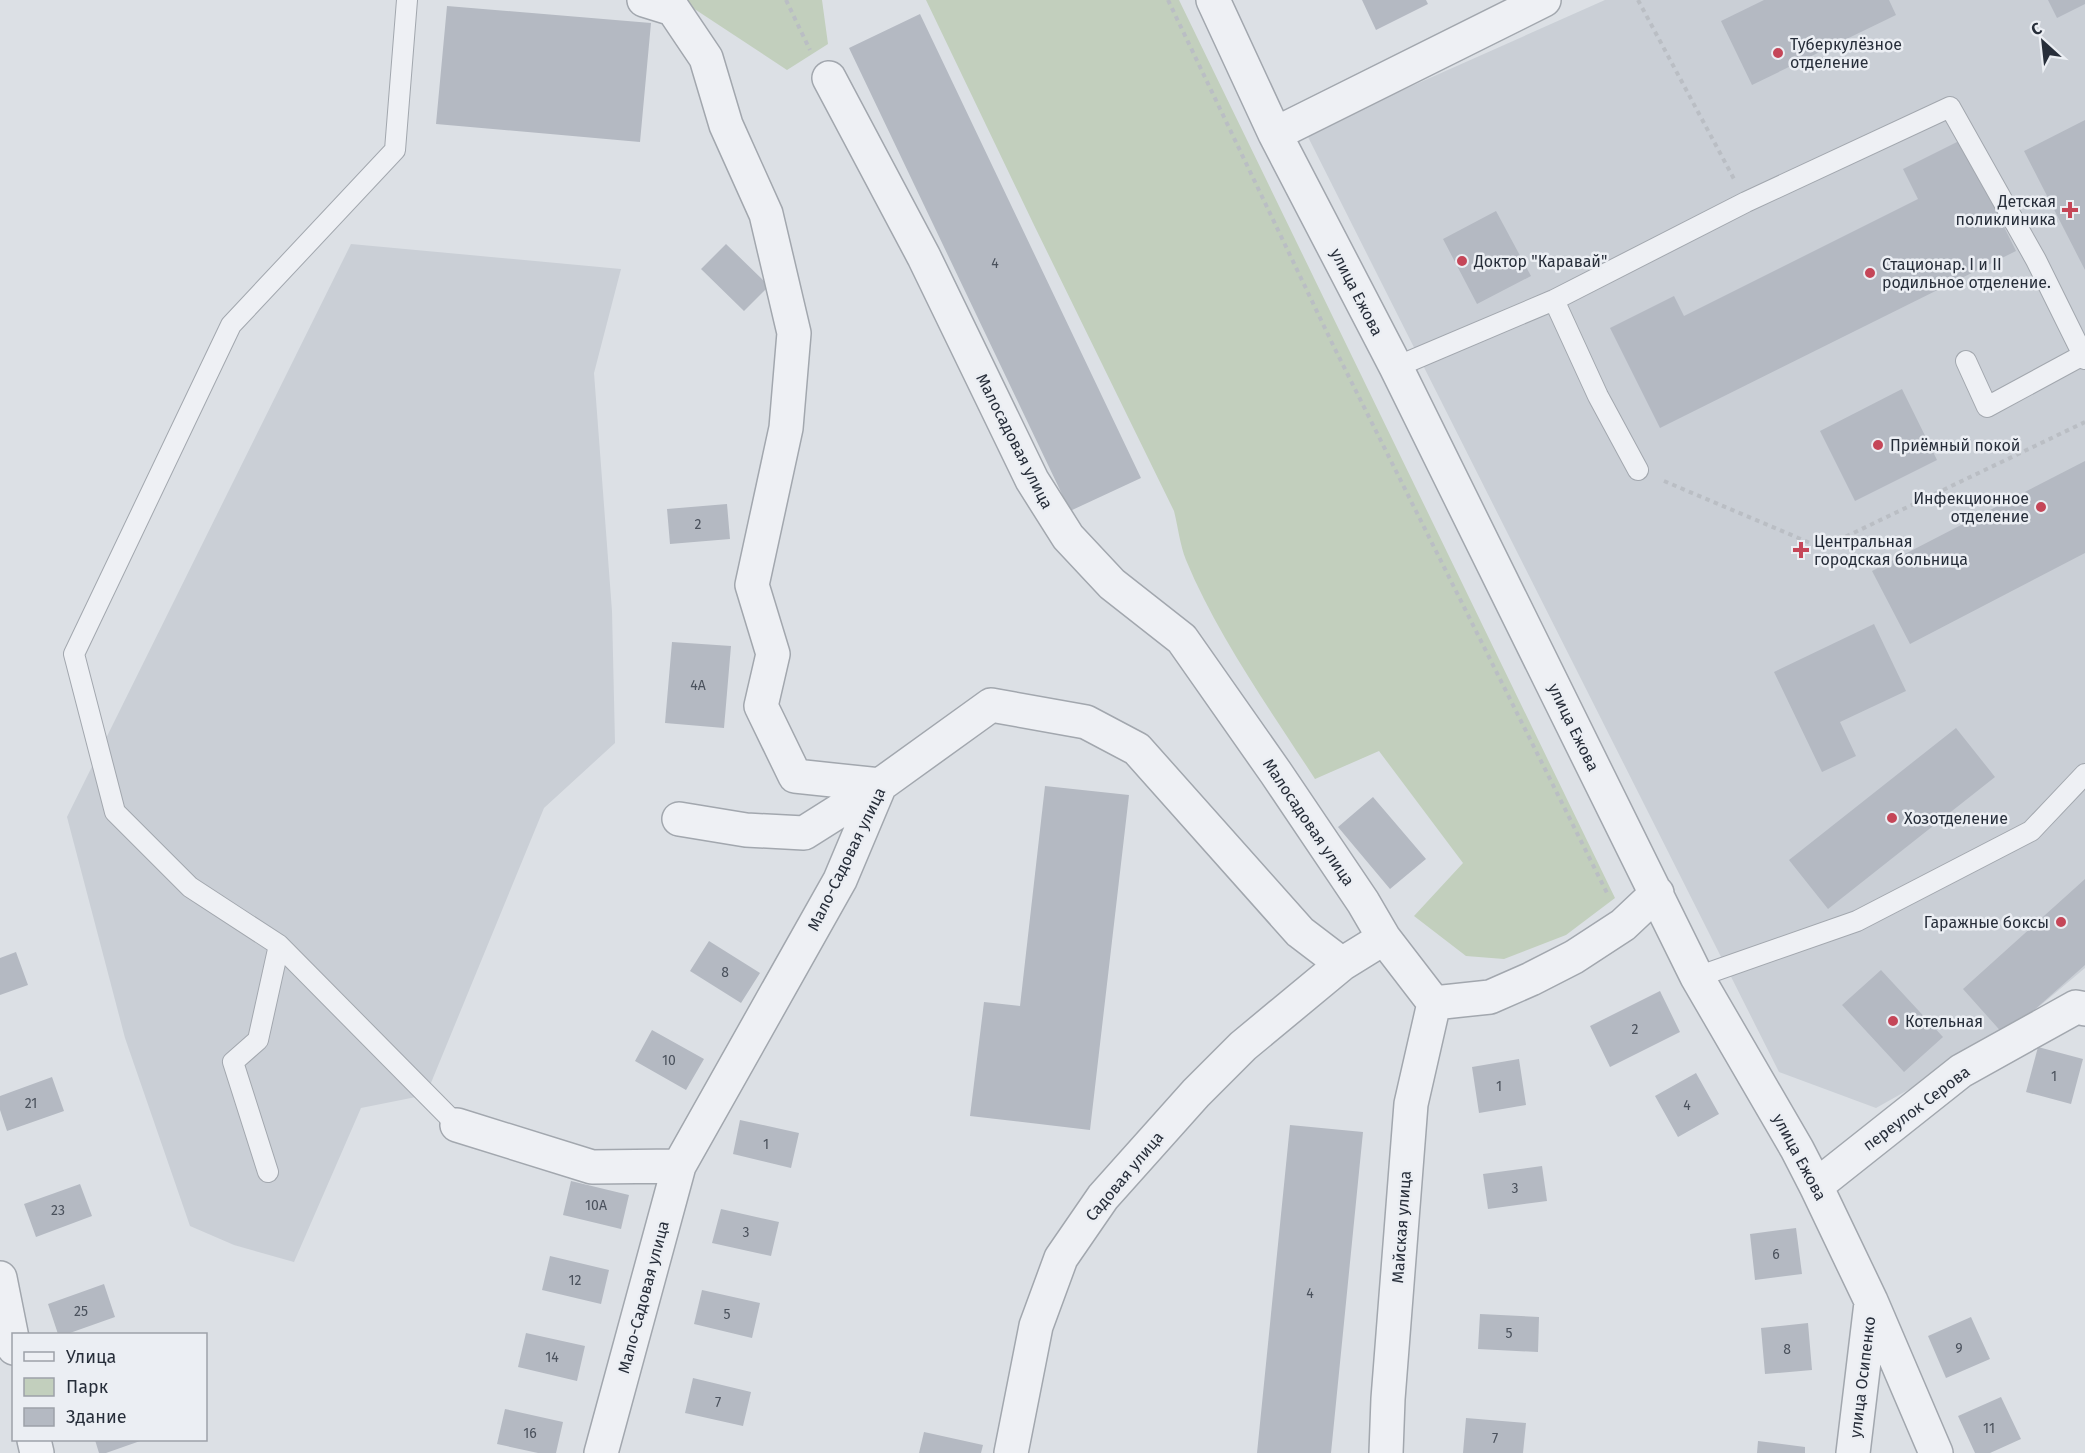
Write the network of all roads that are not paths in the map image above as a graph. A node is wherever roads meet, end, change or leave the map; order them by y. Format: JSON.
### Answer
{"nodes":[{"id":1,"x":407,"y":0,"type":"edge"},
{"id":2,"x":644,"y":0,"type":"edge"},
{"id":3,"x":1213,"y":0,"type":"edge"},
{"id":4,"x":1544,"y":0,"type":"edge"},
{"id":5,"x":829,"y":78,"type":"road end"},
{"id":6,"x":1275,"y":134,"type":"junction"},
{"id":7,"x":1554,"y":300,"type":"junction"},
{"id":8,"x":2084,"y":357,"type":"edge"},
{"id":9,"x":1966,"y":361,"type":"dead end"},
{"id":10,"x":1396,"y":367,"type":"junction"},
{"id":11,"x":1638,"y":470,"type":"road end"},
{"id":12,"x":2085,"y":774,"type":"edge"},
{"id":13,"x":880,"y":784,"type":"junction"},
{"id":14,"x":679,"y":819,"type":"dead end"},
{"id":15,"x":1657,"y":893,"type":"junction"},
{"id":16,"x":1384,"y":938,"type":"junction"},
{"id":17,"x":279,"y":945,"type":"junction"},
{"id":18,"x":1342,"y":964,"type":"junction"},
{"id":19,"x":1697,"y":977,"type":"junction"},
{"id":20,"x":1434,"y":1003,"type":"junction"},
{"id":21,"x":2085,"y":1009,"type":"edge"},
{"id":22,"x":456,"y":1125,"type":"joint"},
{"id":23,"x":679,"y":1166,"type":"junction"},
{"id":24,"x":268,"y":1172,"type":"dead end"},
{"id":25,"x":1816,"y":1186,"type":"junction"},
{"id":26,"x":0,"y":1278,"type":"edge"},
{"id":27,"x":1871,"y":1301,"type":"junction"},
{"id":28,"x":12,"y":1338,"type":"edge"},
{"id":29,"x":601,"y":1453,"type":"edge"},
{"id":30,"x":1011,"y":1453,"type":"edge"},
{"id":31,"x":1386,"y":1453,"type":"edge"},
{"id":32,"x":1853,"y":1453,"type":"edge"},
{"id":33,"x":1936,"y":1453,"type":"edge"}],
"edges":[{"from":1,"to":17,"type":"lane"},
{"from":2,"to":13,"type":"street"},
{"from":3,"to":6,"type":"street","name":"улица Ежова"},
{"from":4,"to":6,"type":"street"},
{"from":5,"to":16,"type":"street","name":"Малосадовая улица"},
{"from":6,"to":10,"type":"street","name":"улица Ежова"},
{"from":7,"to":8,"type":"lane"},
{"from":7,"to":10,"type":"lane"},
{"from":7,"to":11,"type":"lane"},
{"from":8,"to":9,"type":"lane"},
{"from":10,"to":15,"type":"street","name":"улица Ежова"},
{"from":12,"to":19,"type":"lane"},
{"from":13,"to":14,"type":"street"},
{"from":13,"to":18,"type":"street","name":"Мало-Садовая улица"},
{"from":13,"to":23,"type":"street","name":"Мало-Садовая улица"},
{"from":15,"to":19,"type":"street","name":"улица Ежова"},
{"from":15,"to":20,"type":"street"},
{"from":16,"to":18,"type":"street"},
{"from":16,"to":20,"type":"street","name":"Малосадовая улица"},
{"from":17,"to":22,"type":"lane"},
{"from":17,"to":24,"type":"lane"},
{"from":18,"to":30,"type":"street","name":"Садовая улица"},
{"from":19,"to":25,"type":"street","name":"улица Ежова"},
{"from":20,"to":31,"type":"street","name":"Майская улица"},
{"from":21,"to":25,"type":"street","name":"переулок Серова"},
{"from":22,"to":23,"type":"street"},
{"from":23,"to":29,"type":"street","name":"Мало-Садовая улица"},
{"from":25,"to":27,"type":"street","name":"улица Ежова"},
{"from":26,"to":28,"type":"street"},
{"from":27,"to":32,"type":"street","name":"улица Осипенко"},
{"from":27,"to":33,"type":"street","name":"улица Ежова"}]}
